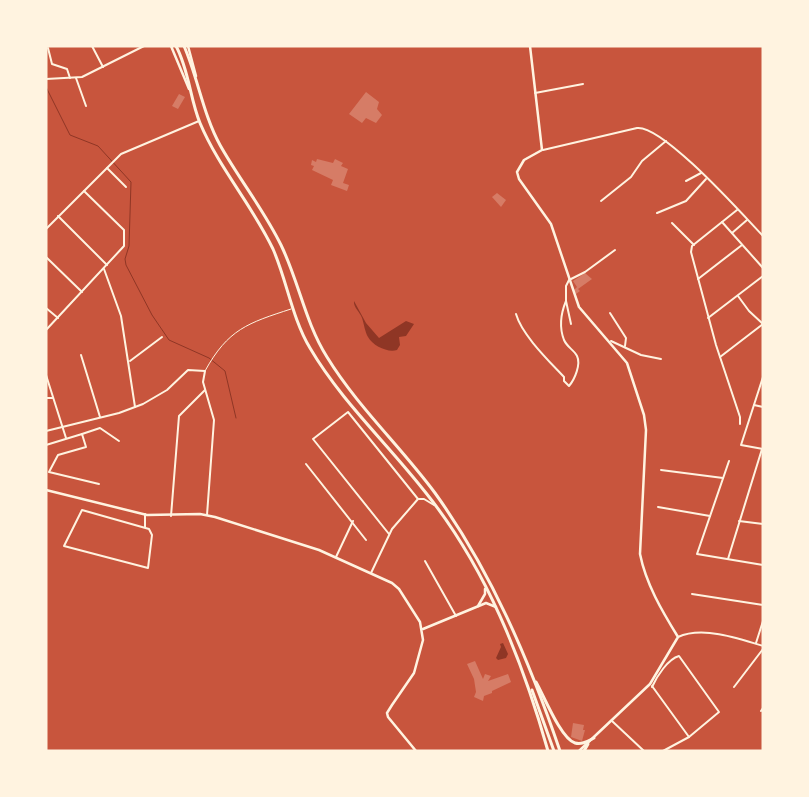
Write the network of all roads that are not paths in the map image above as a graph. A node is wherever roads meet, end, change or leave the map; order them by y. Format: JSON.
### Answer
{"nodes":[{"id":1,"x":92,"y":46,"type":"edge"},
{"id":2,"x":144,"y":46,"type":"edge"},
{"id":3,"x":171,"y":46,"type":"edge"},
{"id":4,"x":176,"y":46,"type":"edge"},
{"id":5,"x":184,"y":46,"type":"edge"},
{"id":6,"x":188,"y":46,"type":"edge"},
{"id":7,"x":530,"y":46,"type":"edge"},
{"id":8,"x":48,"y":48,"type":"dead end"},
{"id":9,"x":103,"y":67,"type":"junction"},
{"id":10,"x":70,"y":78,"type":"junction"},
{"id":11,"x":76,"y":78,"type":"junction"},
{"id":12,"x":47,"y":79,"type":"edge"},
{"id":13,"x":583,"y":84,"type":"dead end"},
{"id":14,"x":198,"y":88,"type":"junction"},
{"id":15,"x":190,"y":90,"type":"junction"},
{"id":16,"x":535,"y":93,"type":"junction"},
{"id":17,"x":86,"y":106,"type":"dead end"},
{"id":18,"x":199,"y":121,"type":"junction"},
{"id":19,"x":46,"y":133,"type":"edge"},
{"id":20,"x":46,"y":138,"type":"edge"},
{"id":21,"x":666,"y":141,"type":"junction"},
{"id":22,"x":542,"y":150,"type":"junction"},
{"id":23,"x":108,"y":167,"type":"junction"},
{"id":24,"x":701,"y":173,"type":"junction"},
{"id":25,"x":706,"y":179,"type":"junction"},
{"id":26,"x":686,"y":182,"type":"dead end"},
{"id":27,"x":126,"y":187,"type":"dead end"},
{"id":28,"x":84,"y":191,"type":"junction"},
{"id":29,"x":601,"y":201,"type":"dead end"},
{"id":30,"x":737,"y":210,"type":"junction"},
{"id":31,"x":658,"y":213,"type":"dead end"},
{"id":32,"x":58,"y":216,"type":"junction"},
{"id":33,"x":747,"y":220,"type":"junction"},
{"id":34,"x":722,"y":222,"type":"junction"},
{"id":35,"x":672,"y":223,"type":"dead end"},
{"id":36,"x":46,"y":229,"type":"edge"},
{"id":37,"x":732,"y":233,"type":"junction"},
{"id":38,"x":763,"y":236,"type":"edge"},
{"id":39,"x":694,"y":245,"type":"junction"},
{"id":40,"x":742,"y":245,"type":"junction"},
{"id":41,"x":615,"y":250,"type":"dead end"},
{"id":42,"x":46,"y":257,"type":"edge"},
{"id":43,"x":107,"y":265,"type":"junction"},
{"id":44,"x":104,"y":268,"type":"junction"},
{"id":45,"x":763,"y":268,"type":"edge"},
{"id":46,"x":763,"y":276,"type":"edge"},
{"id":47,"x":698,"y":279,"type":"junction"},
{"id":48,"x":569,"y":280,"type":"junction"},
{"id":49,"x":82,"y":292,"type":"junction"},
{"id":50,"x":738,"y":295,"type":"junction"},
{"id":51,"x":566,"y":301,"type":"junction"},
{"id":52,"x":46,"y":308,"type":"edge"},
{"id":53,"x":294,"y":308,"type":"junction"},
{"id":54,"x":610,"y":313,"type":"dead end"},
{"id":55,"x":516,"y":314,"type":"dead end"},
{"id":56,"x":58,"y":318,"type":"junction"},
{"id":57,"x":708,"y":318,"type":"junction"},
{"id":58,"x":571,"y":324,"type":"dead end"},
{"id":59,"x":763,"y":324,"type":"edge"},
{"id":60,"x":46,"y":330,"type":"edge"},
{"id":61,"x":162,"y":337,"type":"dead end"},
{"id":62,"x":610,"y":341,"type":"junction"},
{"id":63,"x":625,"y":346,"type":"junction"},
{"id":64,"x":80,"y":355,"type":"dead end"},
{"id":65,"x":720,"y":357,"type":"junction"},
{"id":66,"x":661,"y":358,"type":"dead end"},
{"id":67,"x":129,"y":361,"type":"junction"},
{"id":68,"x":205,"y":371,"type":"junction"},
{"id":69,"x":46,"y":375,"type":"edge"},
{"id":70,"x":763,"y":377,"type":"edge"},
{"id":71,"x":206,"y":390,"type":"junction"},
{"id":72,"x":46,"y":398,"type":"edge"},
{"id":73,"x":54,"y":398,"type":"junction"},
{"id":74,"x":754,"y":405,"type":"junction"},
{"id":75,"x":135,"y":407,"type":"junction"},
{"id":76,"x":763,"y":407,"type":"edge"},
{"id":77,"x":101,"y":418,"type":"junction"},
{"id":78,"x":740,"y":424,"type":"dead end"},
{"id":79,"x":63,"y":427,"type":"junction"},
{"id":80,"x":46,"y":431,"type":"edge"},
{"id":81,"x":82,"y":434,"type":"junction"},
{"id":82,"x":66,"y":438,"type":"junction"},
{"id":83,"x":119,"y":441,"type":"dead end"},
{"id":84,"x":46,"y":446,"type":"edge"},
{"id":85,"x":762,"y":449,"type":"edge"},
{"id":86,"x":729,"y":460,"type":"dead end"},
{"id":87,"x":306,"y":464,"type":"dead end"},
{"id":88,"x":661,"y":470,"type":"dead end"},
{"id":89,"x":723,"y":478,"type":"junction"},
{"id":90,"x":99,"y":484,"type":"dead end"},
{"id":91,"x":46,"y":490,"type":"edge"},
{"id":92,"x":418,"y":499,"type":"junction"},
{"id":93,"x":658,"y":507,"type":"dead end"},
{"id":94,"x":437,"y":508,"type":"junction"},
{"id":95,"x":145,"y":514,"type":"junction"},
{"id":96,"x":207,"y":515,"type":"junction"},
{"id":97,"x":171,"y":516,"type":"junction"},
{"id":98,"x":710,"y":516,"type":"junction"},
{"id":99,"x":353,"y":521,"type":"junction"},
{"id":100,"x":739,"y":521,"type":"junction"},
{"id":101,"x":763,"y":524,"type":"edge"},
{"id":102,"x":145,"y":526,"type":"junction"},
{"id":103,"x":389,"y":534,"type":"junction"},
{"id":104,"x":366,"y":540,"type":"dead end"},
{"id":105,"x":336,"y":557,"type":"junction"},
{"id":106,"x":728,"y":560,"type":"junction"},
{"id":107,"x":425,"y":561,"type":"dead end"},
{"id":108,"x":763,"y":565,"type":"edge"},
{"id":109,"x":372,"y":573,"type":"junction"},
{"id":110,"x":484,"y":584,"type":"junction"},
{"id":111,"x":692,"y":594,"type":"dead end"},
{"id":112,"x":763,"y":605,"type":"edge"},
{"id":113,"x":477,"y":607,"type":"junction"},
{"id":114,"x":497,"y":608,"type":"junction"},
{"id":115,"x":456,"y":616,"type":"junction"},
{"id":116,"x":763,"y":621,"type":"edge"},
{"id":117,"x":422,"y":630,"type":"junction"},
{"id":118,"x":758,"y":635,"type":"junction"},
{"id":119,"x":763,"y":636,"type":"edge"},
{"id":120,"x":678,"y":637,"type":"junction"},
{"id":121,"x":756,"y":644,"type":"junction"},
{"id":122,"x":763,"y":646,"type":"edge"},
{"id":123,"x":763,"y":650,"type":"edge"},
{"id":124,"x":528,"y":666,"type":"junction"},
{"id":125,"x":523,"y":669,"type":"junction"},
{"id":126,"x":651,"y":686,"type":"junction"},
{"id":127,"x":734,"y":687,"type":"dead end"},
{"id":128,"x":763,"y":708,"type":"edge"},
{"id":129,"x":761,"y":711,"type":"dead end"},
{"id":130,"x":612,"y":721,"type":"junction"},
{"id":131,"x":689,"y":737,"type":"junction"},
{"id":132,"x":594,"y":738,"type":"junction"},
{"id":133,"x":588,"y":744,"type":"junction"},
{"id":134,"x":416,"y":751,"type":"edge"},
{"id":135,"x":548,"y":751,"type":"edge"},
{"id":136,"x":554,"y":751,"type":"edge"},
{"id":137,"x":560,"y":751,"type":"edge"},
{"id":138,"x":579,"y":751,"type":"edge"},
{"id":139,"x":584,"y":751,"type":"edge"},
{"id":140,"x":644,"y":751,"type":"edge"},
{"id":141,"x":664,"y":751,"type":"edge"}],
"edges":[{"from":1,"to":9,"type":"street"},
{"from":2,"to":9,"type":"street"},
{"from":3,"to":15,"type":"street"},
{"from":4,"to":15,"type":"main road"},
{"from":5,"to":14,"type":"main road"},
{"from":6,"to":14,"type":"street"},
{"from":7,"to":16,"type":"street"},
{"from":8,"to":10,"type":"street"},
{"from":9,"to":11,"type":"street"},
{"from":10,"to":11,"type":"street"},
{"from":10,"to":12,"type":"street"},
{"from":11,"to":17,"type":"street"},
{"from":13,"to":16,"type":"street"},
{"from":14,"to":124,"type":"main road"},
{"from":15,"to":18,"type":"main road"},
{"from":16,"to":22,"type":"street"},
{"from":18,"to":23,"type":"street"},
{"from":18,"to":53,"type":"main road"},
{"from":19,"to":20,"type":"street"},
{"from":21,"to":22,"type":"street"},
{"from":21,"to":24,"type":"street"},
{"from":21,"to":29,"type":"street"},
{"from":22,"to":48,"type":"street"},
{"from":23,"to":27,"type":"street"},
{"from":23,"to":28,"type":"street"},
{"from":24,"to":25,"type":"street"},
{"from":24,"to":26,"type":"street"},
{"from":25,"to":30,"type":"street"},
{"from":25,"to":31,"type":"street"},
{"from":28,"to":32,"type":"street"},
{"from":28,"to":43,"type":"street"},
{"from":30,"to":33,"type":"street"},
{"from":30,"to":34,"type":"street"},
{"from":32,"to":36,"type":"street"},
{"from":32,"to":43,"type":"street"},
{"from":33,"to":37,"type":"street"},
{"from":33,"to":38,"type":"street"},
{"from":34,"to":37,"type":"street"},
{"from":34,"to":39,"type":"street"},
{"from":35,"to":39,"type":"street"},
{"from":37,"to":40,"type":"street"},
{"from":39,"to":47,"type":"street"},
{"from":40,"to":45,"type":"street"},
{"from":40,"to":47,"type":"street"},
{"from":41,"to":48,"type":"street"},
{"from":42,"to":49,"type":"street"},
{"from":43,"to":44,"type":"street"},
{"from":44,"to":49,"type":"street"},
{"from":44,"to":67,"type":"street"},
{"from":46,"to":50,"type":"street"},
{"from":47,"to":57,"type":"street"},
{"from":48,"to":51,"type":"street"},
{"from":48,"to":62,"type":"street"},
{"from":49,"to":56,"type":"street"},
{"from":50,"to":57,"type":"street"},
{"from":50,"to":59,"type":"street"},
{"from":51,"to":55,"type":"street"},
{"from":51,"to":58,"type":"street"},
{"from":52,"to":56,"type":"street"},
{"from":53,"to":68,"type":"lane"},
{"from":53,"to":94,"type":"main road"},
{"from":54,"to":63,"type":"street"},
{"from":56,"to":60,"type":"street"},
{"from":57,"to":65,"type":"street"},
{"from":59,"to":65,"type":"street"},
{"from":61,"to":67,"type":"street"},
{"from":62,"to":63,"type":"street"},
{"from":62,"to":120,"type":"street"},
{"from":63,"to":66,"type":"street"},
{"from":64,"to":77,"type":"street"},
{"from":65,"to":78,"type":"street"},
{"from":67,"to":75,"type":"street"},
{"from":68,"to":71,"type":"street"},
{"from":68,"to":75,"type":"street"},
{"from":69,"to":73,"type":"street"},
{"from":70,"to":74,"type":"street"},
{"from":71,"to":96,"type":"street"},
{"from":71,"to":97,"type":"street"},
{"from":72,"to":73,"type":"street"},
{"from":73,"to":79,"type":"street"},
{"from":74,"to":76,"type":"street"},
{"from":74,"to":85,"type":"street"},
{"from":75,"to":77,"type":"street"},
{"from":77,"to":79,"type":"street"},
{"from":79,"to":80,"type":"street"},
{"from":79,"to":82,"type":"street"},
{"from":81,"to":82,"type":"street"},
{"from":81,"to":83,"type":"street"},
{"from":81,"to":90,"type":"street"},
{"from":82,"to":84,"type":"street"},
{"from":85,"to":100,"type":"street"},
{"from":86,"to":89,"type":"street"},
{"from":87,"to":99,"type":"street"},
{"from":88,"to":89,"type":"street"},
{"from":89,"to":98,"type":"street"},
{"from":91,"to":95,"type":"street"},
{"from":92,"to":94,"type":"street"},
{"from":92,"to":103,"type":"street"},
{"from":92,"to":103,"type":"street"},
{"from":93,"to":98,"type":"street"},
{"from":94,"to":110,"type":"main road"},
{"from":95,"to":97,"type":"street"},
{"from":95,"to":102,"type":"street"},
{"from":96,"to":97,"type":"street"},
{"from":96,"to":105,"type":"street"},
{"from":98,"to":106,"type":"street"},
{"from":99,"to":104,"type":"street"},
{"from":99,"to":105,"type":"street"},
{"from":100,"to":101,"type":"street"},
{"from":100,"to":106,"type":"street"},
{"from":102,"to":102,"type":"street"},
{"from":103,"to":109,"type":"street"},
{"from":105,"to":109,"type":"street"},
{"from":106,"to":108,"type":"street"},
{"from":107,"to":115,"type":"street"},
{"from":109,"to":117,"type":"street"},
{"from":110,"to":113,"type":"street"},
{"from":110,"to":114,"type":"main road"},
{"from":111,"to":112,"type":"street"},
{"from":113,"to":114,"type":"street"},
{"from":113,"to":115,"type":"street"},
{"from":114,"to":125,"type":"main road"},
{"from":115,"to":117,"type":"street"},
{"from":116,"to":118,"type":"street"},
{"from":117,"to":134,"type":"street"},
{"from":118,"to":119,"type":"street"},
{"from":118,"to":121,"type":"street"},
{"from":120,"to":121,"type":"street"},
{"from":120,"to":126,"type":"street"},
{"from":121,"to":122,"type":"street"},
{"from":123,"to":127,"type":"street"},
{"from":124,"to":132,"type":"main road"},
{"from":124,"to":137,"type":"main road"},
{"from":125,"to":135,"type":"main road"},
{"from":125,"to":136,"type":"main road"},
{"from":126,"to":130,"type":"street"},
{"from":126,"to":131,"type":"street"},
{"from":126,"to":131,"type":"street"},
{"from":128,"to":129,"type":"street"},
{"from":130,"to":132,"type":"street"},
{"from":130,"to":140,"type":"street"},
{"from":131,"to":141,"type":"street"},
{"from":132,"to":133,"type":"street"},
{"from":133,"to":138,"type":"street"},
{"from":133,"to":139,"type":"main road"}]}
